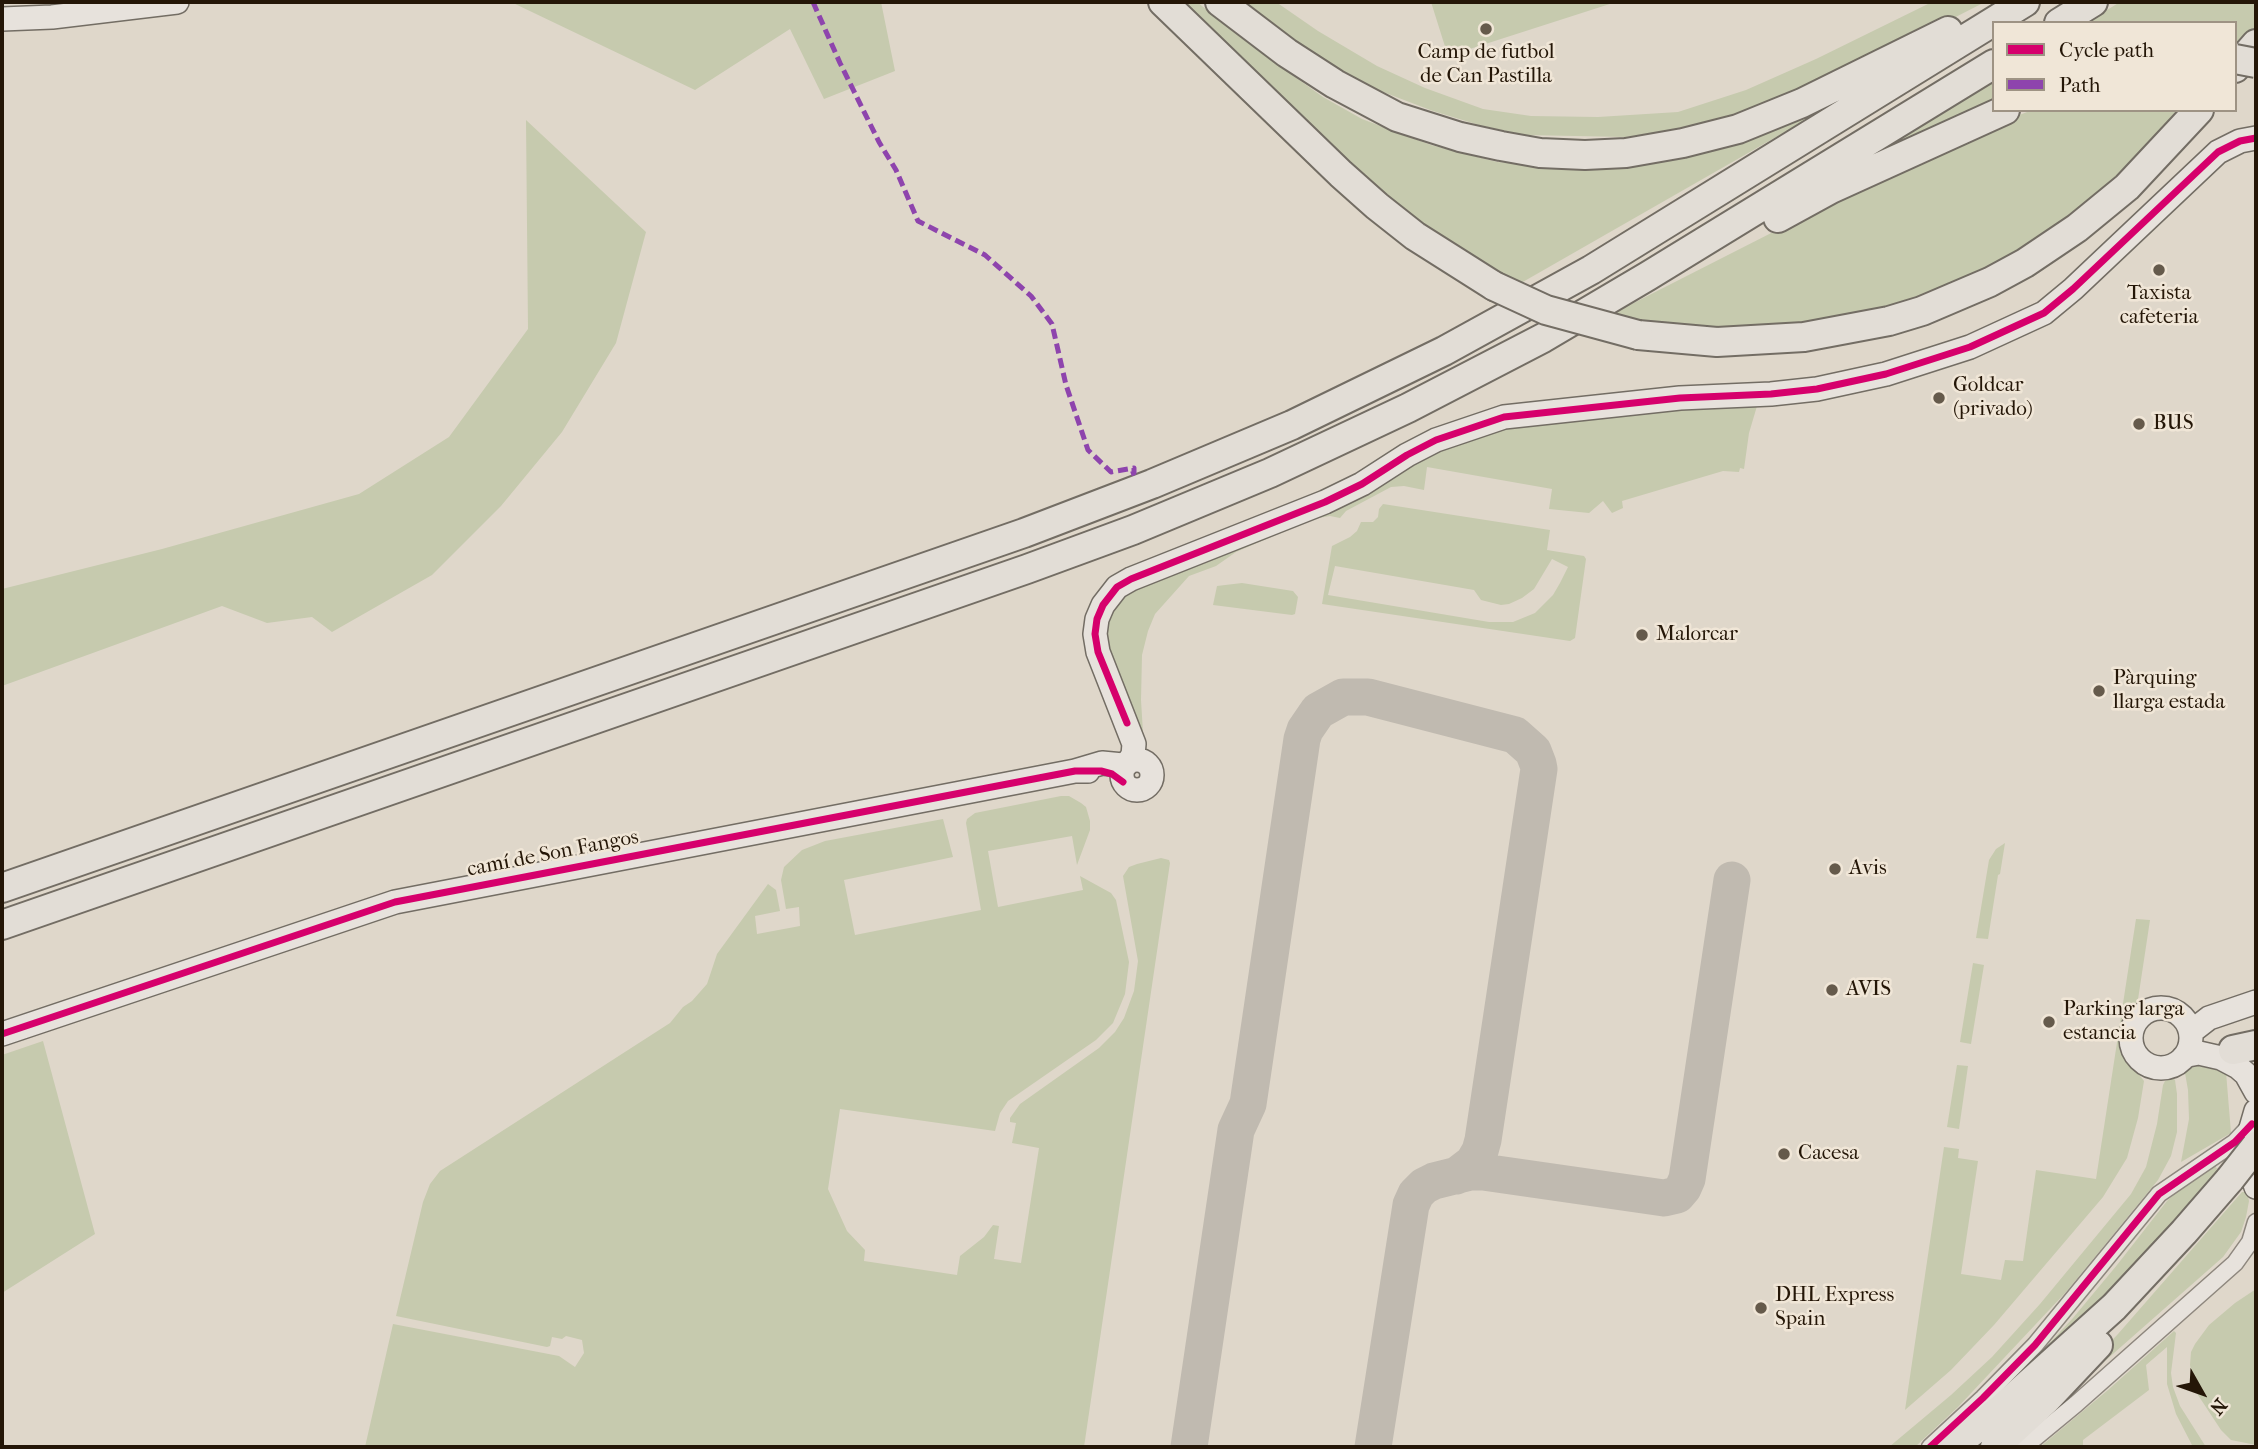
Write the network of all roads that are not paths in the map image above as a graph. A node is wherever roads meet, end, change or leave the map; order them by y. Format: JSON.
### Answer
{"nodes":[{"id":1,"x":177,"y":2,"type":"edge"},
{"id":2,"x":1163,"y":2,"type":"edge"},
{"id":3,"x":1220,"y":2,"type":"edge"},
{"id":4,"x":2025,"y":2,"type":"edge"},
{"id":5,"x":2093,"y":2,"type":"edge"},
{"id":6,"x":2,"y":19,"type":"edge"},
{"id":7,"x":1995,"y":21,"type":"edge"},
{"id":8,"x":2062,"y":21,"type":"edge"},
{"id":9,"x":1992,"y":23,"type":"edge"},
{"id":10,"x":2256,"y":44,"type":"edge"},
{"id":11,"x":2237,"y":59,"type":"edge"},
{"id":12,"x":2256,"y":63,"type":"edge"},
{"id":13,"x":1992,"y":65,"type":"edge"},
{"id":14,"x":2237,"y":66,"type":"edge"},
{"id":15,"x":2001,"y":112,"type":"edge"},
{"id":16,"x":2197,"y":112,"type":"edge"},
{"id":17,"x":2256,"y":138,"type":"edge"},
{"id":18,"x":1648,"y":276,"type":"junction"},
{"id":19,"x":2,"y":888,"type":"edge"},
{"id":20,"x":2,"y":925,"type":"edge"},
{"id":21,"x":2256,"y":1002,"type":"edge"},
{"id":22,"x":2178,"y":1013,"type":"junction"},
{"id":23,"x":2209,"y":1018,"type":"junction"},
{"id":24,"x":2,"y":1034,"type":"edge"},
{"id":25,"x":2191,"y":1034,"type":"junction"},
{"id":26,"x":2249,"y":1050,"type":"edge"},
{"id":27,"x":2183,"y":1058,"type":"junction"},
{"id":28,"x":2256,"y":1092,"type":"edge"},
{"id":29,"x":2255,"y":1127,"type":"edge"},
{"id":30,"x":2243,"y":1183,"type":"edge"},
{"id":31,"x":2256,"y":1222,"type":"edge"},
{"id":32,"x":2185,"y":1232,"type":"junction"},
{"id":33,"x":1930,"y":1447,"type":"edge"},
{"id":34,"x":1953,"y":1447,"type":"edge"},
{"id":35,"x":1994,"y":1447,"type":"edge"},
{"id":36,"x":2024,"y":1447,"type":"edge"}],
"edges":[{"from":1,"to":6,"type":"street"},
{"from":2,"to":16,"type":"highway","bridge":true},
{"from":3,"to":4,"type":"highway"},
{"from":4,"to":7,"type":"highway"},
{"from":5,"to":8,"type":"highway"},
{"from":9,"to":19,"type":"highway"},
{"from":10,"to":14,"type":"highway"},
{"from":11,"to":12,"type":"highway","bridge":true},
{"from":13,"to":18,"type":"highway"},
{"from":15,"to":18,"type":"highway"},
{"from":17,"to":24,"type":"street","name":"camí de Son Fangos"},
{"from":18,"to":20,"type":"highway"},
{"from":21,"to":23,"type":"street"},
{"from":22,"to":23,"type":"street"},
{"from":22,"to":25,"type":"street"},
{"from":22,"to":27,"type":"street"},
{"from":23,"to":25,"type":"street"},
{"from":25,"to":26,"type":"street"},
{"from":25,"to":27,"type":"street"},
{"from":27,"to":28,"type":"street"},
{"from":29,"to":30,"type":"highway","bridge":true},
{"from":29,"to":33,"type":"street"},
{"from":30,"to":32,"type":"highway"},
{"from":31,"to":36,"type":"street"},
{"from":32,"to":34,"type":"highway"},
{"from":32,"to":35,"type":"highway"}]}
